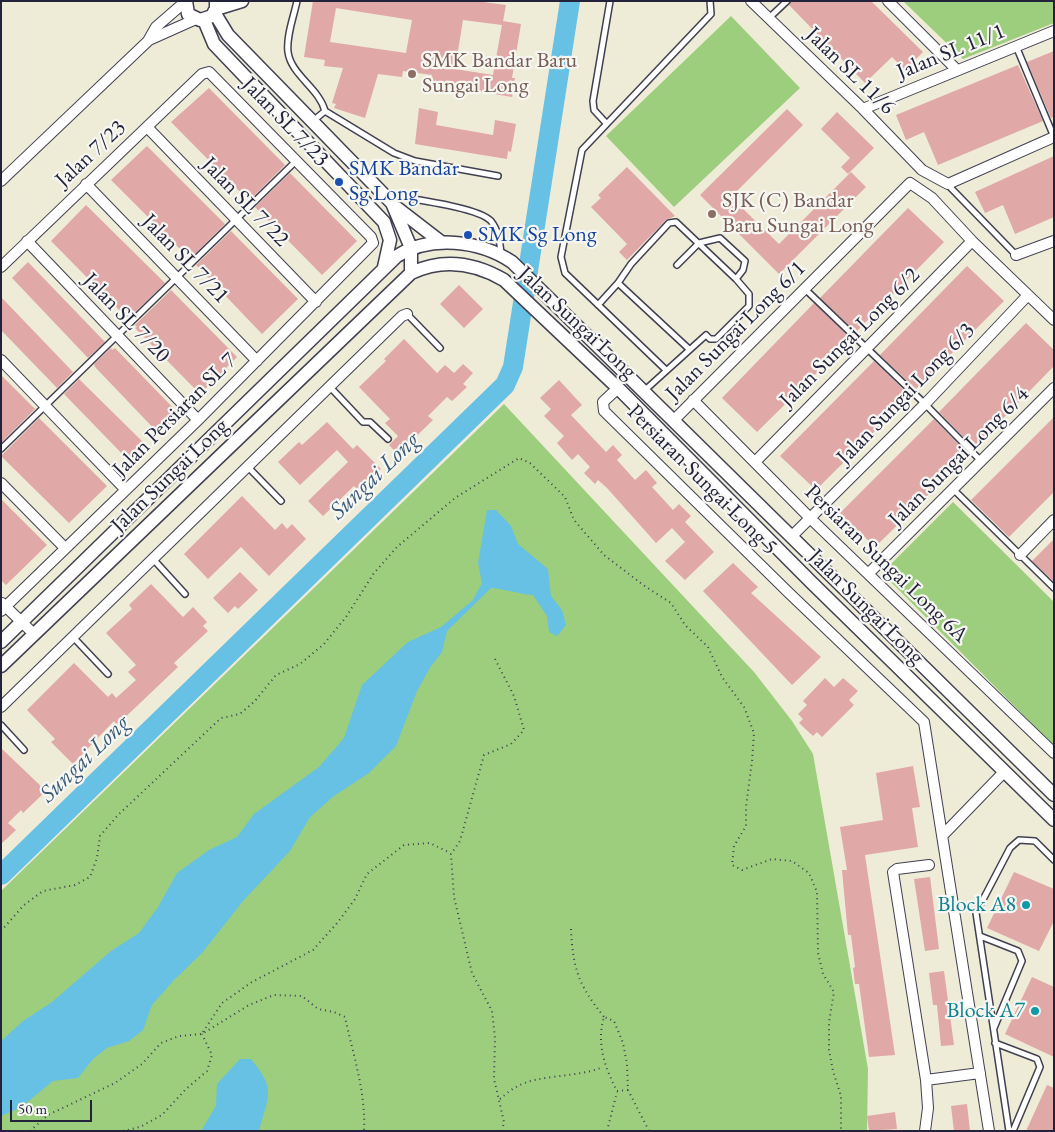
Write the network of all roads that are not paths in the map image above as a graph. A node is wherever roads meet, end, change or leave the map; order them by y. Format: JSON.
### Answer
{"nodes":[{"id":1,"x":186,"y":1,"type":"edge"},
{"id":2,"x":242,"y":1,"type":"edge"},
{"id":3,"x":297,"y":1,"type":"edge"},
{"id":4,"x":610,"y":1,"type":"edge"},
{"id":5,"x":710,"y":1,"type":"edge"},
{"id":6,"x":751,"y":1,"type":"edge"},
{"id":7,"x":787,"y":1,"type":"edge"},
{"id":8,"x":888,"y":1,"type":"edge"},
{"id":9,"x":209,"y":12,"type":"edge"},
{"id":10,"x":769,"y":19,"type":"junction"},
{"id":11,"x":1054,"y":31,"type":"edge"},
{"id":12,"x":148,"y":41,"type":"junction"},
{"id":13,"x":1016,"y":46,"type":"junction"},
{"id":14,"x":957,"y":70,"type":"junction"},
{"id":15,"x":209,"y":72,"type":"joint"},
{"id":16,"x":863,"y":109,"type":"junction"},
{"id":17,"x":325,"y":111,"type":"junction"},
{"id":18,"x":313,"y":122,"type":"junction"},
{"id":19,"x":606,"y":123,"type":"junction"},
{"id":20,"x":147,"y":127,"type":"junction"},
{"id":21,"x":1054,"y":137,"type":"edge"},
{"id":22,"x":296,"y":161,"type":"junction"},
{"id":23,"x":498,"y":176,"type":"dead end"},
{"id":24,"x":1,"y":181,"type":"edge"},
{"id":25,"x":86,"y":184,"type":"junction"},
{"id":26,"x":948,"y":184,"type":"junction"},
{"id":27,"x":387,"y":198,"type":"junction"},
{"id":28,"x":235,"y":220,"type":"junction"},
{"id":29,"x":27,"y":241,"type":"junction"},
{"id":30,"x":972,"y":241,"type":"junction"},
{"id":31,"x":1054,"y":241,"type":"edge"},
{"id":32,"x":441,"y":242,"type":"junction"},
{"id":33,"x":373,"y":243,"type":"joint"},
{"id":34,"x":699,"y":243,"type":"junction"},
{"id":35,"x":411,"y":248,"type":"junction"},
{"id":36,"x":1016,"y":255,"type":"joint"},
{"id":37,"x":507,"y":258,"type":"junction"},
{"id":38,"x":1,"y":266,"type":"edge"},
{"id":39,"x":677,"y":266,"type":"dead end"},
{"id":40,"x":383,"y":269,"type":"junction"},
{"id":41,"x":411,"y":273,"type":"junction"},
{"id":42,"x":177,"y":279,"type":"junction"},
{"id":43,"x":736,"y":279,"type":"junction"},
{"id":44,"x":618,"y":283,"type":"junction"},
{"id":45,"x":805,"y":288,"type":"junction"},
{"id":46,"x":1028,"y":295,"type":"junction"},
{"id":47,"x":316,"y":302,"type":"junction"},
{"id":48,"x":598,"y":305,"type":"junction"},
{"id":49,"x":407,"y":314,"type":"joint"},
{"id":50,"x":1054,"y":320,"type":"edge"},
{"id":51,"x":117,"y":335,"type":"junction"},
{"id":52,"x":867,"y":347,"type":"junction"},
{"id":53,"x":440,"y":348,"type":"dead end"},
{"id":54,"x":690,"y":349,"type":"junction"},
{"id":55,"x":1,"y":360,"type":"edge"},
{"id":56,"x":257,"y":361,"type":"junction"},
{"id":57,"x":666,"y":370,"type":"junction"},
{"id":58,"x":330,"y":387,"type":"junction"},
{"id":59,"x":618,"y":388,"type":"junction"},
{"id":60,"x":1054,"y":388,"type":"edge"},
{"id":61,"x":644,"y":392,"type":"junction"},
{"id":62,"x":693,"y":400,"type":"junction"},
{"id":63,"x":925,"y":404,"type":"junction"},
{"id":64,"x":46,"y":407,"type":"junction"},
{"id":65,"x":198,"y":420,"type":"junction"},
{"id":66,"x":674,"y":421,"type":"junction"},
{"id":67,"x":388,"y":439,"type":"dead end"},
{"id":68,"x":1,"y":449,"type":"edge"},
{"id":69,"x":981,"y":461,"type":"junction"},
{"id":70,"x":755,"y":462,"type":"junction"},
{"id":71,"x":247,"y":466,"type":"junction"},
{"id":72,"x":1,"y":483,"type":"edge"},
{"id":73,"x":953,"y":489,"type":"junction"},
{"id":74,"x":126,"y":490,"type":"junction"},
{"id":75,"x":281,"y":501,"type":"dead end"},
{"id":76,"x":810,"y":518,"type":"junction"},
{"id":77,"x":1054,"y":520,"type":"edge"},
{"id":78,"x":791,"y":537,"type":"junction"},
{"id":79,"x":65,"y":548,"type":"junction"},
{"id":80,"x":1020,"y":555,"type":"junction"},
{"id":81,"x":154,"y":560,"type":"junction"},
{"id":82,"x":869,"y":573,"type":"junction"},
{"id":83,"x":1054,"y":588,"type":"edge"},
{"id":84,"x":185,"y":594,"type":"dead end"},
{"id":85,"x":3,"y":607,"type":"edge"},
{"id":86,"x":22,"y":622,"type":"junction"},
{"id":87,"x":34,"y":634,"type":"junction"},
{"id":88,"x":73,"y":637,"type":"junction"},
{"id":89,"x":1,"y":642,"type":"edge"},
{"id":90,"x":1,"y":666,"type":"edge"},
{"id":91,"x":108,"y":674,"type":"dead end"},
{"id":92,"x":1,"y":707,"type":"edge"},
{"id":93,"x":1,"y":725,"type":"edge"},
{"id":94,"x":24,"y":750,"type":"dead end"},
{"id":95,"x":1054,"y":754,"type":"edge"},
{"id":96,"x":1004,"y":772,"type":"junction"},
{"id":97,"x":1053,"y":791,"type":"edge"},
{"id":98,"x":1054,"y":820,"type":"edge"},
{"id":99,"x":944,"y":835,"type":"junction"},
{"id":100,"x":1054,"y":860,"type":"edge"},
{"id":101,"x":929,"y":865,"type":"dead end"},
{"id":102,"x":980,"y":936,"type":"junction"},
{"id":103,"x":993,"y":1029,"type":"junction"},
{"id":104,"x":995,"y":1043,"type":"junction"},
{"id":105,"x":980,"y":1074,"type":"junction"},
{"id":106,"x":926,"y":1080,"type":"junction"},
{"id":107,"x":925,"y":1131,"type":"edge"},
{"id":108,"x":989,"y":1131,"type":"edge"},
{"id":109,"x":1009,"y":1131,"type":"edge"},
{"id":110,"x":1013,"y":1131,"type":"edge"}],
"edges":[{"from":1,"to":9,"type":"street"},
{"from":1,"to":12,"type":"street"},
{"from":2,"to":9,"type":"street"},
{"from":3,"to":17,"type":"lane"},
{"from":4,"to":19,"type":"lane"},
{"from":5,"to":19,"type":"lane"},
{"from":6,"to":10,"type":"street","name":"Jalan SL 11/6"},
{"from":7,"to":10,"type":"lane"},
{"from":8,"to":14,"type":"street"},
{"from":9,"to":12,"type":"street"},
{"from":9,"to":18,"type":"street"},
{"from":9,"to":40,"type":"street"},
{"from":10,"to":16,"type":"street","name":"Jalan SL 11/6"},
{"from":11,"to":13,"type":"street","name":"Jalan SL 11/1"},
{"from":12,"to":24,"type":"street"},
{"from":13,"to":14,"type":"street","name":"Jalan SL 11/1"},
{"from":13,"to":21,"type":"lane"},
{"from":14,"to":16,"type":"street","name":"Jalan SL 11/1"},
{"from":15,"to":20,"type":"street","name":"Jalan 7/23"},
{"from":15,"to":22,"type":"street","name":"Jalan SL 7/23"},
{"from":16,"to":26,"type":"street","name":"Jalan SL 11/6"},
{"from":17,"to":18,"type":"lane"},
{"from":17,"to":23,"type":"lane"},
{"from":18,"to":27,"type":"street"},
{"from":19,"to":48,"type":"lane"},
{"from":20,"to":25,"type":"street","name":"Jalan 7/23"},
{"from":20,"to":28,"type":"street","name":"Jalan SL 7/22"},
{"from":21,"to":26,"type":"street"},
{"from":22,"to":28,"type":"lane"},
{"from":22,"to":33,"type":"street","name":"Jalan SL 7/23"},
{"from":25,"to":29,"type":"street","name":"Jalan 7/23"},
{"from":25,"to":42,"type":"street","name":"Jalan SL 7/21"},
{"from":26,"to":36,"type":"lane"},
{"from":27,"to":32,"type":"street"},
{"from":27,"to":35,"type":"street"},
{"from":27,"to":37,"type":"lane"},
{"from":28,"to":42,"type":"lane"},
{"from":28,"to":47,"type":"street","name":"Jalan SL 7/22"},
{"from":29,"to":38,"type":"street","name":"Jalan 7/23"},
{"from":29,"to":51,"type":"street","name":"Jalan SL 7/20"},
{"from":30,"to":45,"type":"street","name":"Jalan Sungai Long 6/1"},
{"from":30,"to":46,"type":"street"},
{"from":30,"to":52,"type":"street","name":"Jalan Sungai Long 6/2"},
{"from":31,"to":36,"type":"street"},
{"from":32,"to":35,"type":"street","name":"Jalan Sungai Long"},
{"from":32,"to":37,"type":"street","name":"Jalan Sungai Long"},
{"from":33,"to":47,"type":"street","name":"Jalan Persiaran SL 7"},
{"from":34,"to":39,"type":"lane"},
{"from":34,"to":43,"type":"lane"},
{"from":34,"to":43,"type":"lane"},
{"from":34,"to":44,"type":"lane"},
{"from":35,"to":40,"type":"street","name":"Jalan Sungai Long"},
{"from":35,"to":41,"type":"street"},
{"from":37,"to":61,"type":"street","name":"Jalan Sungai Long"},
{"from":40,"to":86,"type":"street","name":"Jalan Sungai Long"},
{"from":41,"to":59,"type":"street","name":"Jalan Sungai Long"},
{"from":41,"to":87,"type":"street","name":"Jalan Sungai Long"},
{"from":42,"to":51,"type":"lane"},
{"from":42,"to":56,"type":"street","name":"Jalan SL 7/21"},
{"from":43,"to":54,"type":"lane"},
{"from":44,"to":48,"type":"lane"},
{"from":44,"to":54,"type":"lane"},
{"from":45,"to":52,"type":"lane"},
{"from":45,"to":62,"type":"street","name":"Jalan Sungai Long 6/1"},
{"from":46,"to":50,"type":"street"},
{"from":46,"to":63,"type":"street","name":"Jalan Sungai Long 6/3"},
{"from":47,"to":56,"type":"street","name":"Jalan Persiaran SL 7"},
{"from":48,"to":57,"type":"lane"},
{"from":49,"to":53,"type":"lane"},
{"from":49,"to":58,"type":"street"},
{"from":51,"to":64,"type":"lane"},
{"from":51,"to":65,"type":"street","name":"Jalan SL 7/20"},
{"from":52,"to":63,"type":"lane"},
{"from":52,"to":70,"type":"street","name":"Jalan Sungai Long 6/2"},
{"from":54,"to":57,"type":"lane"},
{"from":55,"to":64,"type":"street"},
{"from":56,"to":65,"type":"street","name":"Jalan Persiaran SL 7"},
{"from":57,"to":61,"type":"lane"},
{"from":58,"to":67,"type":"lane"},
{"from":58,"to":71,"type":"street"},
{"from":59,"to":96,"type":"street","name":"Jalan Sungai Long"},
{"from":59,"to":99,"type":"street","name":"Persiaran Sungai Long 5"},
{"from":60,"to":69,"type":"street","name":"Jalan Sungai Long 6/4"},
{"from":61,"to":66,"type":"street","name":"Jalan Sungai Long"},
{"from":62,"to":66,"type":"street","name":"Jalan Sungai Long 6/1"},
{"from":62,"to":70,"type":"street","name":"Persiaran Sungai Long 6A"},
{"from":63,"to":69,"type":"lane"},
{"from":63,"to":76,"type":"street","name":"Jalan Sungai Long 6/3"},
{"from":64,"to":68,"type":"lane"},
{"from":64,"to":74,"type":"street"},
{"from":65,"to":74,"type":"street","name":"Jalan Persiaran SL 7"},
{"from":66,"to":78,"type":"street","name":"Jalan Sungai Long"},
{"from":69,"to":73,"type":"street","name":"Jalan Sungai Long 6/4"},
{"from":70,"to":76,"type":"street","name":"Persiaran Sungai Long 6A"},
{"from":71,"to":75,"type":"lane"},
{"from":71,"to":81,"type":"street"},
{"from":72,"to":79,"type":"street"},
{"from":73,"to":80,"type":"lane"},
{"from":73,"to":82,"type":"street","name":"Jalan Sungai Long 6/4"},
{"from":74,"to":79,"type":"street","name":"Jalan Persiaran SL 7"},
{"from":76,"to":78,"type":"street","name":"Jalan Sungai Long 6/3"},
{"from":76,"to":82,"type":"street","name":"Persiaran Sungai Long 6A"},
{"from":77,"to":80,"type":"street"},
{"from":78,"to":97,"type":"street","name":"Jalan Sungai Long"},
{"from":79,"to":85,"type":"street","name":"Jalan Persiaran SL 7"},
{"from":80,"to":83,"type":"lane"},
{"from":81,"to":84,"type":"lane"},
{"from":81,"to":88,"type":"street"},
{"from":82,"to":95,"type":"street","name":"Persiaran Sungai Long 6A"},
{"from":85,"to":86,"type":"street"},
{"from":86,"to":87,"type":"street"},
{"from":86,"to":89,"type":"street","name":"Jalan Sungai Long"},
{"from":87,"to":90,"type":"street","name":"Jalan Sungai Long"},
{"from":88,"to":91,"type":"lane"},
{"from":88,"to":92,"type":"street"},
{"from":93,"to":94,"type":"lane"},
{"from":96,"to":98,"type":"street","name":"Jalan Sungai Long"},
{"from":96,"to":99,"type":"street"},
{"from":99,"to":105,"type":"street"},
{"from":100,"to":102,"type":"lane"},
{"from":101,"to":106,"type":"street"},
{"from":102,"to":103,"type":"lane"},
{"from":102,"to":103,"type":"lane"},
{"from":103,"to":104,"type":"lane"},
{"from":104,"to":109,"type":"lane"},
{"from":104,"to":110,"type":"lane"},
{"from":105,"to":106,"type":"street"},
{"from":105,"to":108,"type":"street"},
{"from":106,"to":107,"type":"street"}]}
